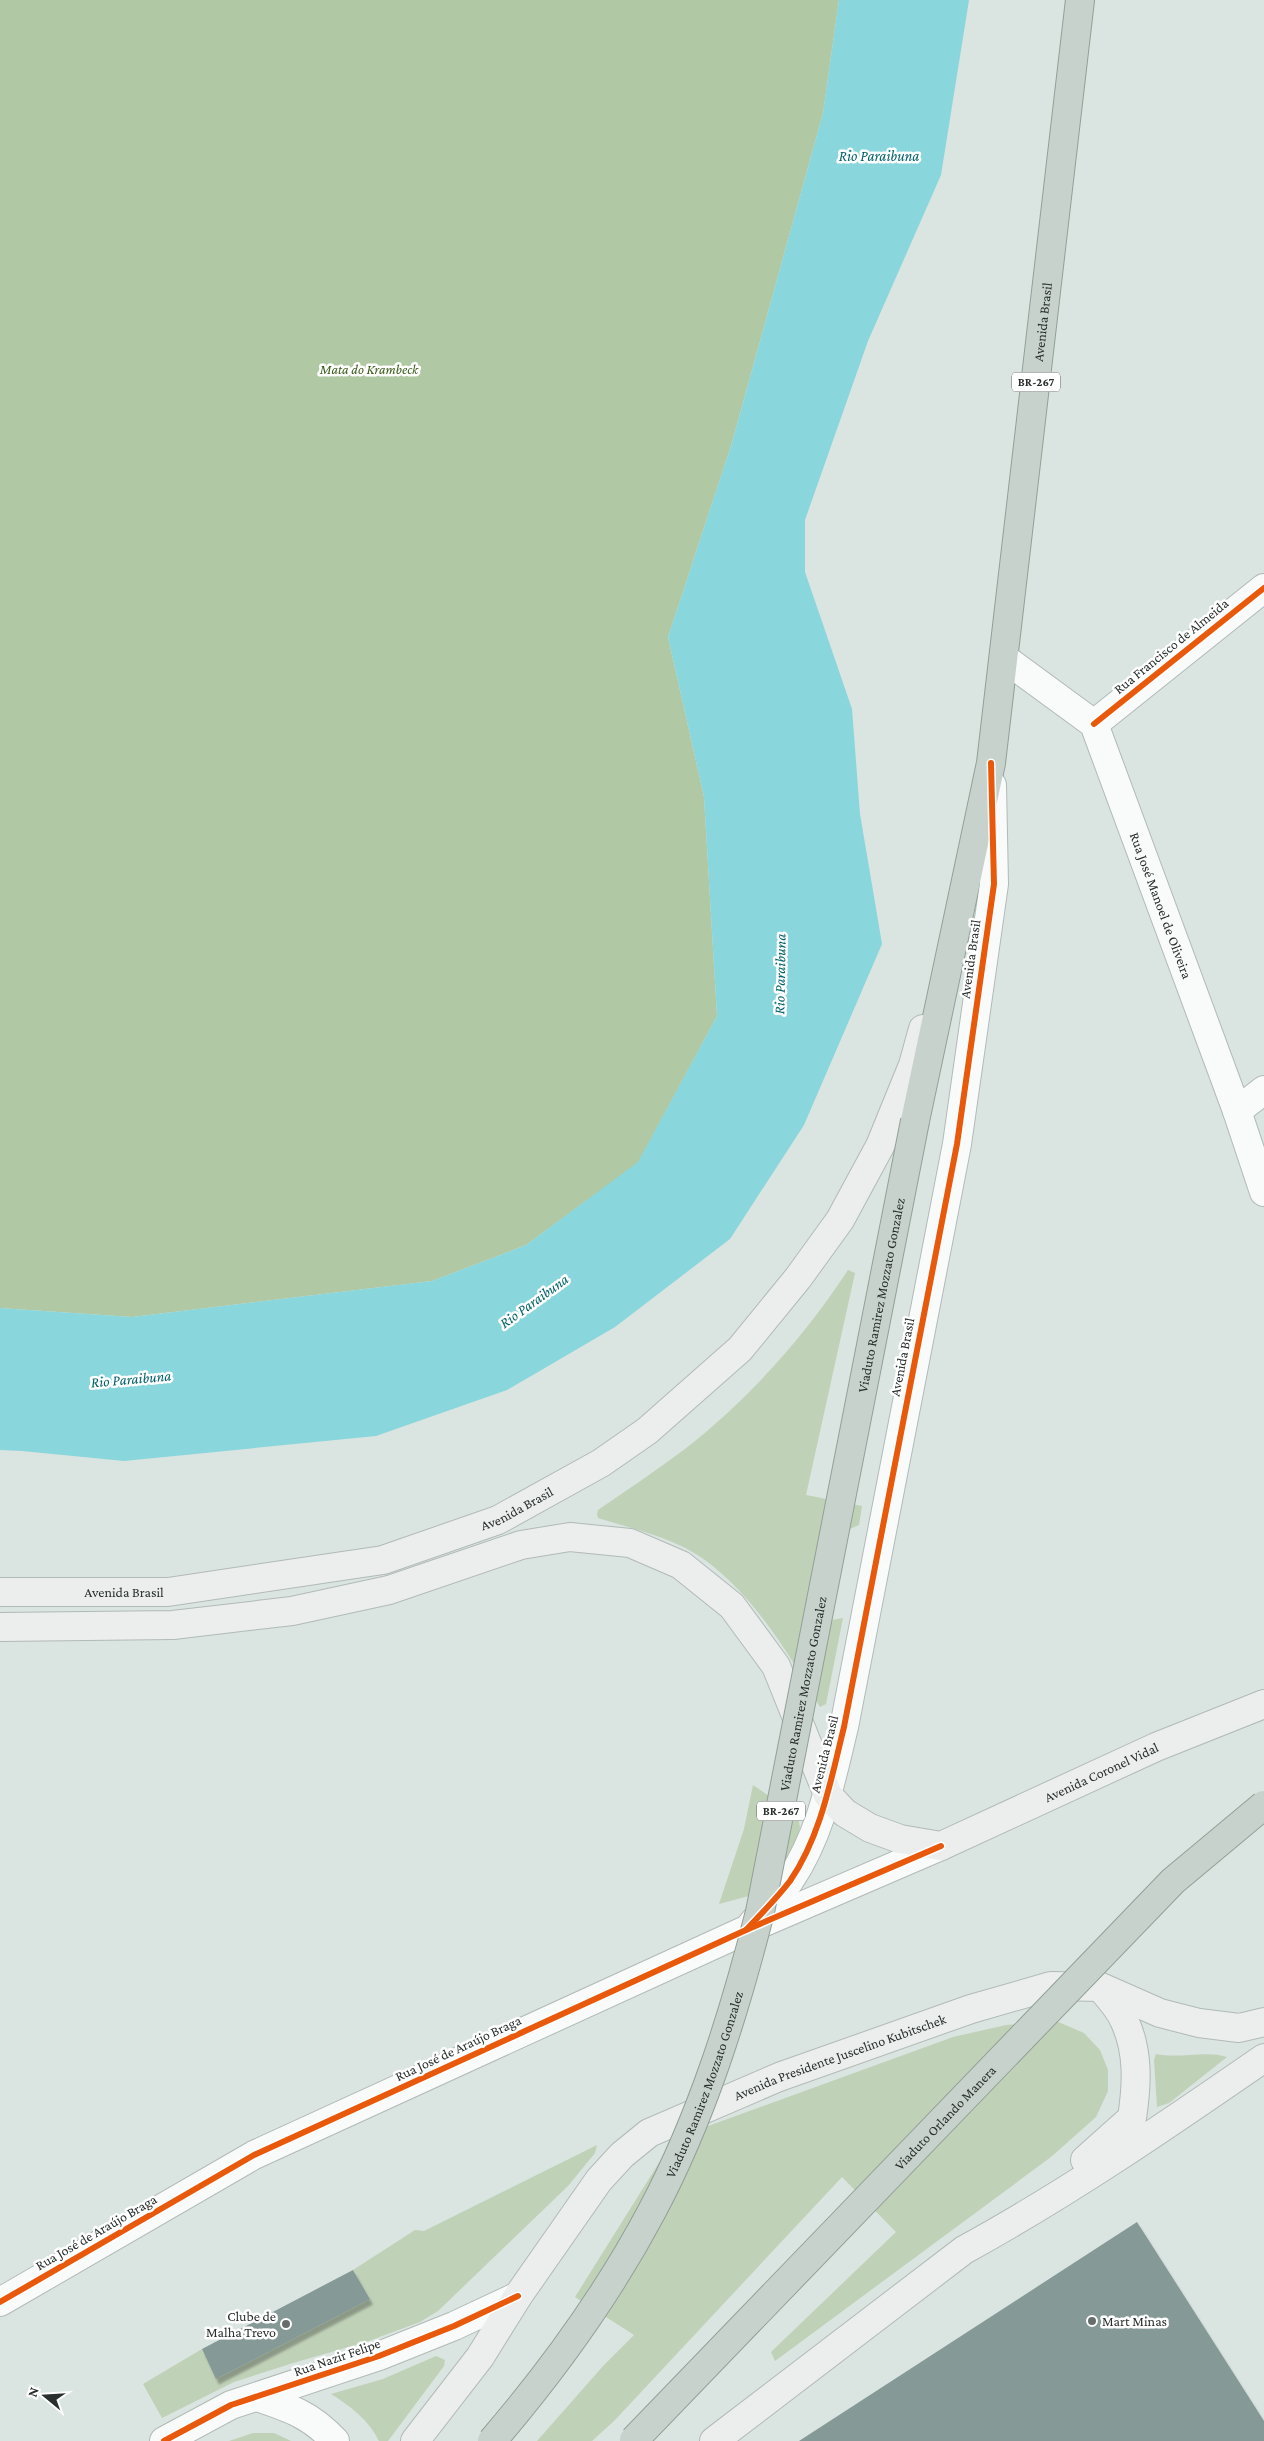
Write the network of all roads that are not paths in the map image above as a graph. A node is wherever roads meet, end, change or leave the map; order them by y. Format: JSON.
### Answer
{"nodes":[{"id":1,"x":1080,"y":0,"type":"edge"},
{"id":2,"x":1264,"y":588,"type":"edge"},
{"id":3,"x":1004,"y":658,"type":"junction"},
{"id":4,"x":1094,"y":724,"type":"junction"},
{"id":5,"x":991,"y":763,"type":"junction"},
{"id":6,"x":965,"y":884,"type":"junction"},
{"id":7,"x":1264,"y":1090,"type":"edge"},
{"id":8,"x":1238,"y":1111,"type":"junction"},
{"id":9,"x":915,"y":1121,"type":"joint"},
{"id":10,"x":1264,"y":1192,"type":"edge"},
{"id":11,"x":0,"y":1592,"type":"edge"},
{"id":12,"x":0,"y":1627,"type":"edge"},
{"id":13,"x":1264,"y":1704,"type":"edge"},
{"id":14,"x":828,"y":1795,"type":"junction"},
{"id":15,"x":1264,"y":1805,"type":"edge"},
{"id":16,"x":941,"y":1846,"type":"junction"},
{"id":17,"x":746,"y":1930,"type":"junction"},
{"id":18,"x":1100,"y":1987,"type":"junction"},
{"id":19,"x":1264,"y":2022,"type":"edge"},
{"id":20,"x":1264,"y":2058,"type":"edge"},
{"id":21,"x":964,"y":2250,"type":"junction"},
{"id":22,"x":518,"y":2296,"type":"junction"},
{"id":23,"x":0,"y":2302,"type":"edge"},
{"id":24,"x":257,"y":2397,"type":"junction"},
{"id":25,"x":633,"y":2440,"type":"edge"},
{"id":26,"x":164,"y":2441,"type":"edge"},
{"id":27,"x":335,"y":2441,"type":"edge"},
{"id":28,"x":415,"y":2441,"type":"edge"},
{"id":29,"x":492,"y":2441,"type":"edge"},
{"id":30,"x":714,"y":2441,"type":"edge"}],
"edges":[{"from":1,"to":3,"type":"highway","name":"Avenida Brasil","number":"BR-267"},
{"from":2,"to":4,"type":"street","name":"Rua Francisco de Almeida"},
{"from":3,"to":4,"type":"street"},
{"from":3,"to":5,"type":"highway","name":"Avenida Brasil","number":"BR-267"},
{"from":4,"to":8,"type":"street","name":"Rua José Manoel de Oliveira"},
{"from":5,"to":6,"type":"highway","name":"Avenida Brasil","number":"BR-267"},
{"from":5,"to":14,"type":"street","name":"Avenida Brasil"},
{"from":6,"to":9,"type":"highway","name":"Avenida Brasil","number":"BR-267"},
{"from":6,"to":11,"type":"main road","name":"Avenida Brasil"},
{"from":7,"to":8,"type":"street"},
{"from":8,"to":10,"type":"street","name":"Rua José Manoel de Oliveira"},
{"from":9,"to":29,"type":"highway","name":"Viaduto Ramirez Mozzato Gonzalez","number":"BR-267","bridge":true},
{"from":12,"to":14,"type":"main road","name":"Avenida Brasil"},
{"from":13,"to":16,"type":"main road","name":"Avenida Coronel Vidal"},
{"from":14,"to":16,"type":"main road","name":"Avenida Brasil"},
{"from":14,"to":17,"type":"street","name":"Avenida Brasil"},
{"from":15,"to":25,"type":"highway","name":"Viaduto Orlando Manera","bridge":true},
{"from":16,"to":17,"type":"street","name":"Rua José de Araújo Braga"},
{"from":17,"to":23,"type":"street","name":"Rua José de Araújo Braga"},
{"from":18,"to":19,"type":"main road","name":"Avenida Presidente Juscelino Kubitschek"},
{"from":18,"to":21,"type":"main road"},
{"from":18,"to":22,"type":"main road","name":"Avenida Presidente Juscelino Kubitschek"},
{"from":20,"to":21,"type":"main road"},
{"from":21,"to":30,"type":"main road"},
{"from":22,"to":24,"type":"street","name":"Rua Nazir Felipe"},
{"from":22,"to":28,"type":"main road","name":"Avenida Presidente Juscelino Kubitschek"},
{"from":24,"to":26,"type":"street","name":"Rua Nazir Felipe"},
{"from":24,"to":27,"type":"street"}]}
